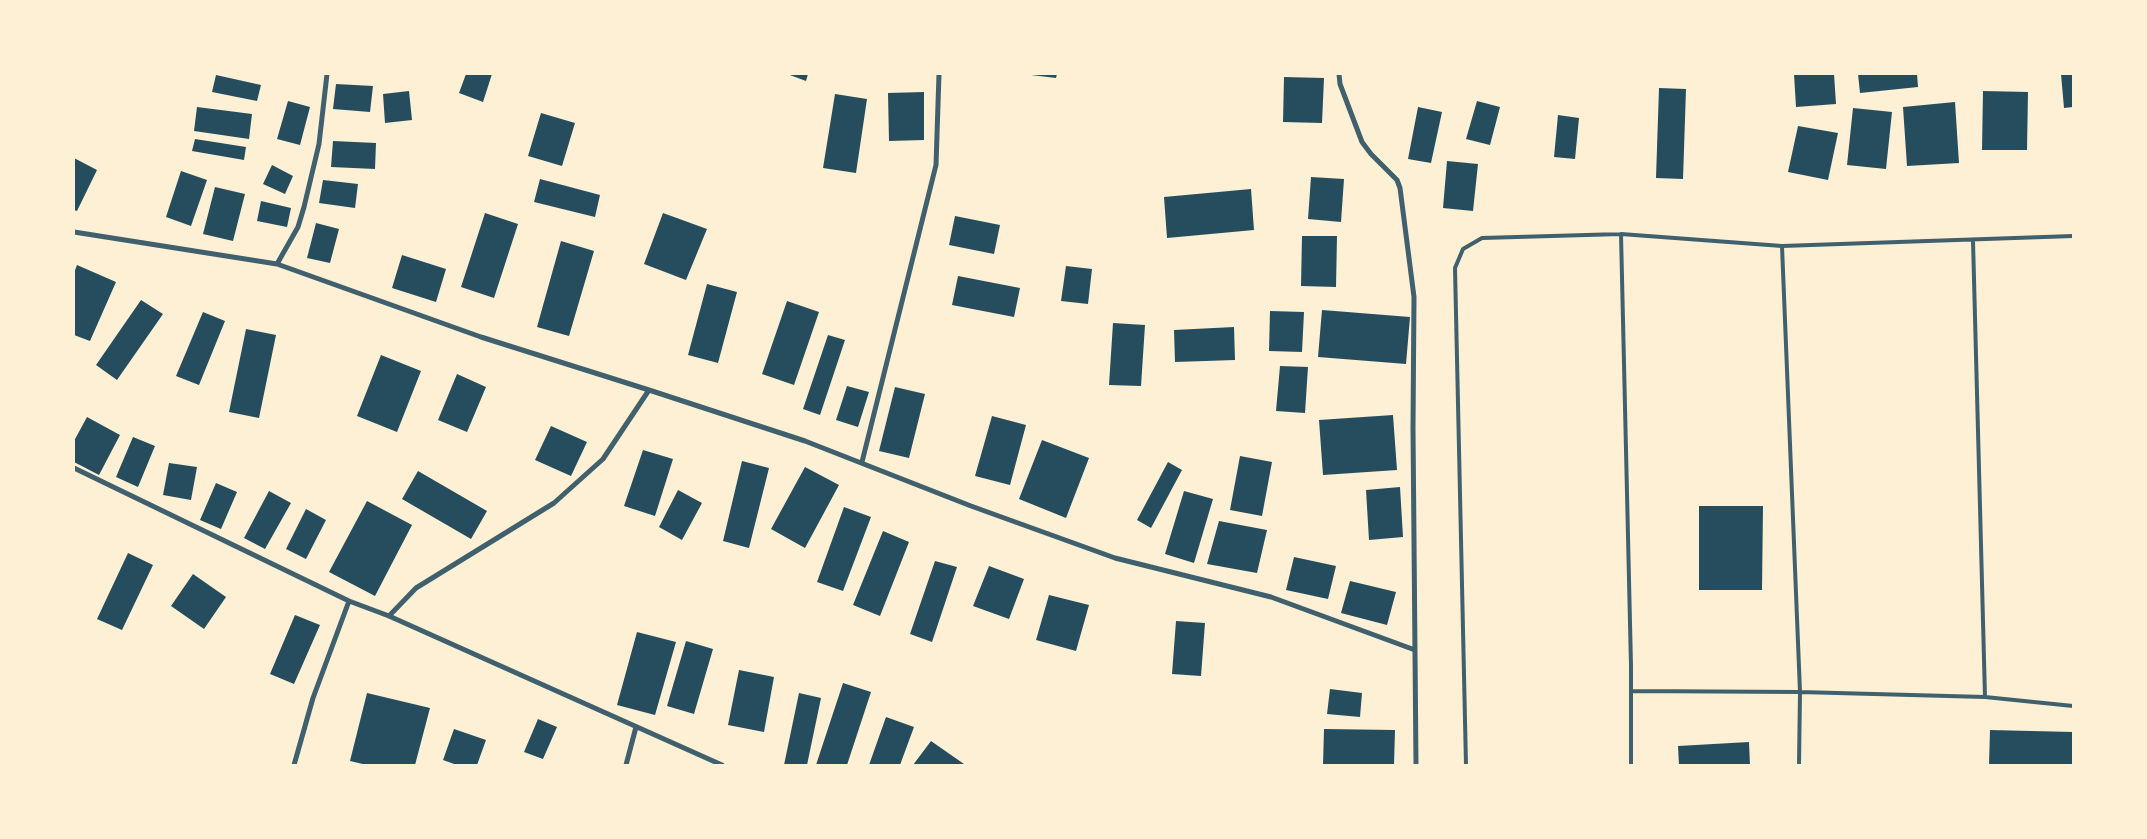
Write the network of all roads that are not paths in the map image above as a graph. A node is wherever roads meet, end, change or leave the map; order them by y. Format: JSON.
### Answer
{"nodes":[{"id":1,"x":327,"y":74,"type":"edge"},
{"id":2,"x":940,"y":74,"type":"edge"},
{"id":3,"x":1339,"y":74,"type":"edge"},
{"id":4,"x":74,"y":232,"type":"edge"},
{"id":5,"x":1621,"y":234,"type":"junction"},
{"id":6,"x":2073,"y":236,"type":"edge"},
{"id":7,"x":1973,"y":241,"type":"junction"},
{"id":8,"x":1782,"y":246,"type":"junction"},
{"id":9,"x":277,"y":264,"type":"junction"},
{"id":10,"x":649,"y":390,"type":"junction"},
{"id":11,"x":862,"y":462,"type":"junction"},
{"id":12,"x":74,"y":468,"type":"edge"},
{"id":13,"x":349,"y":601,"type":"junction"},
{"id":14,"x":389,"y":616,"type":"junction"},
{"id":15,"x":1415,"y":650,"type":"junction"},
{"id":16,"x":1631,"y":691,"type":"junction"},
{"id":17,"x":1800,"y":692,"type":"junction"},
{"id":18,"x":1985,"y":697,"type":"junction"},
{"id":19,"x":2073,"y":706,"type":"edge"},
{"id":20,"x":636,"y":727,"type":"junction"},
{"id":21,"x":294,"y":765,"type":"edge"},
{"id":22,"x":626,"y":765,"type":"edge"},
{"id":23,"x":722,"y":765,"type":"edge"},
{"id":24,"x":1416,"y":765,"type":"edge"},
{"id":25,"x":1466,"y":765,"type":"edge"},
{"id":26,"x":1631,"y":765,"type":"edge"},
{"id":27,"x":1799,"y":765,"type":"edge"}],
"edges":[{"from":1,"to":9,"type":"street"},
{"from":2,"to":11,"type":"street"},
{"from":3,"to":15,"type":"street"},
{"from":4,"to":9,"type":"street"},
{"from":5,"to":8,"type":"lane"},
{"from":5,"to":16,"type":"lane"},
{"from":5,"to":25,"type":"lane"},
{"from":6,"to":7,"type":"lane"},
{"from":7,"to":8,"type":"lane"},
{"from":7,"to":18,"type":"lane"},
{"from":8,"to":17,"type":"lane"},
{"from":9,"to":10,"type":"street"},
{"from":10,"to":11,"type":"street"},
{"from":10,"to":14,"type":"street"},
{"from":11,"to":15,"type":"street"},
{"from":12,"to":13,"type":"street"},
{"from":13,"to":14,"type":"street"},
{"from":13,"to":21,"type":"street"},
{"from":14,"to":20,"type":"street"},
{"from":15,"to":24,"type":"street"},
{"from":16,"to":17,"type":"lane"},
{"from":16,"to":26,"type":"lane"},
{"from":17,"to":18,"type":"lane"},
{"from":17,"to":27,"type":"lane"},
{"from":18,"to":19,"type":"lane"},
{"from":20,"to":22,"type":"street"},
{"from":20,"to":23,"type":"street"}]}
